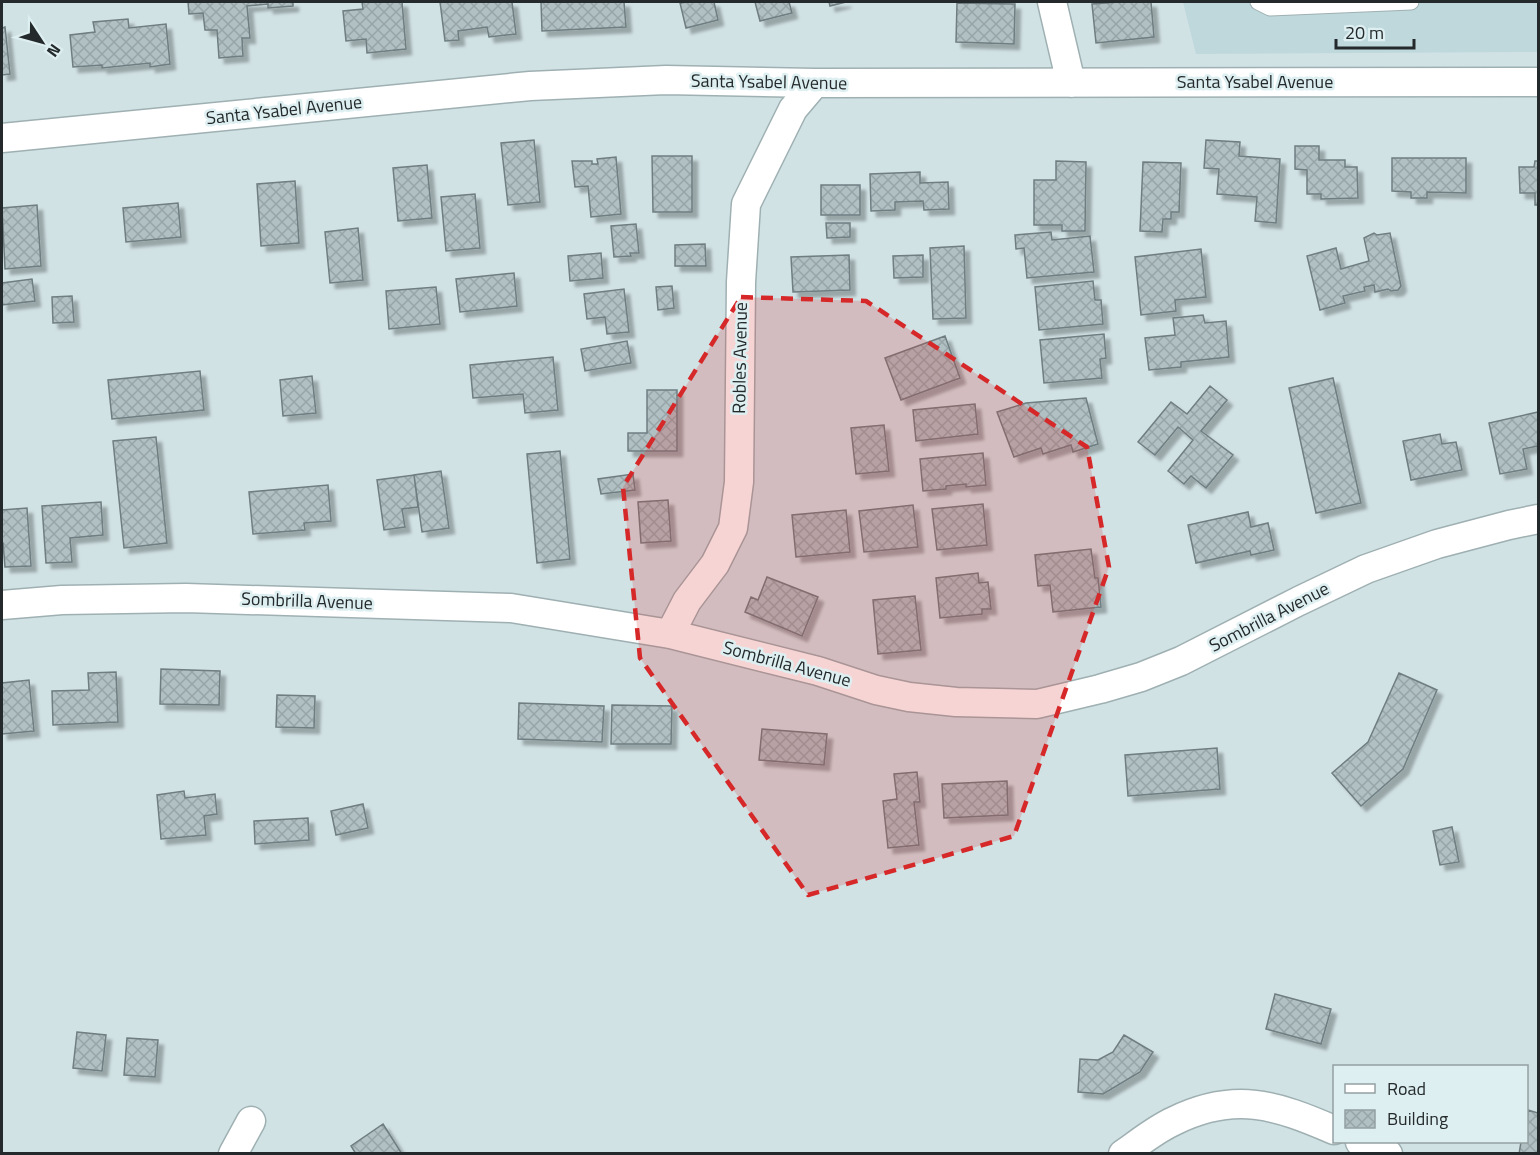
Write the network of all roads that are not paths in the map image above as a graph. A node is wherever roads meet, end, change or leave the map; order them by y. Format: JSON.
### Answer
{"nodes":[{"id":1,"x":1052,"y":2,"type":"edge"},
{"id":2,"x":1258,"y":2,"type":"edge"},
{"id":3,"x":1411,"y":2,"type":"edge"},
{"id":4,"x":1071,"y":82,"type":"junction"},
{"id":5,"x":1539,"y":82,"type":"edge"},
{"id":6,"x":815,"y":83,"type":"junction"},
{"id":7,"x":2,"y":138,"type":"edge"},
{"id":8,"x":1539,"y":519,"type":"edge"},
{"id":9,"x":2,"y":605,"type":"edge"},
{"id":10,"x":670,"y":634,"type":"junction"},
{"id":11,"x":252,"y":1121,"type":"dead end"},
{"id":12,"x":1333,"y":1129,"type":"edge"},
{"id":13,"x":1362,"y":1143,"type":"edge"},
{"id":14,"x":233,"y":1154,"type":"edge"},
{"id":15,"x":1123,"y":1154,"type":"edge"},
{"id":16,"x":1388,"y":1154,"type":"edge"}],
"edges":[{"from":1,"to":4,"type":"street"},
{"from":2,"to":3,"type":"lane"},
{"from":4,"to":5,"type":"street","name":"Santa Ysabel Avenue"},
{"from":4,"to":6,"type":"street","name":"Santa Ysabel Avenue"},
{"from":6,"to":7,"type":"street","name":"Santa Ysabel Avenue"},
{"from":6,"to":10,"type":"street","name":"Robles Avenue"},
{"from":8,"to":10,"type":"street","name":"Sombrilla Avenue"},
{"from":9,"to":10,"type":"street","name":"Sombrilla Avenue"},
{"from":11,"to":14,"type":"street"},
{"from":12,"to":15,"type":"street"},
{"from":13,"to":16,"type":"street"}]}
